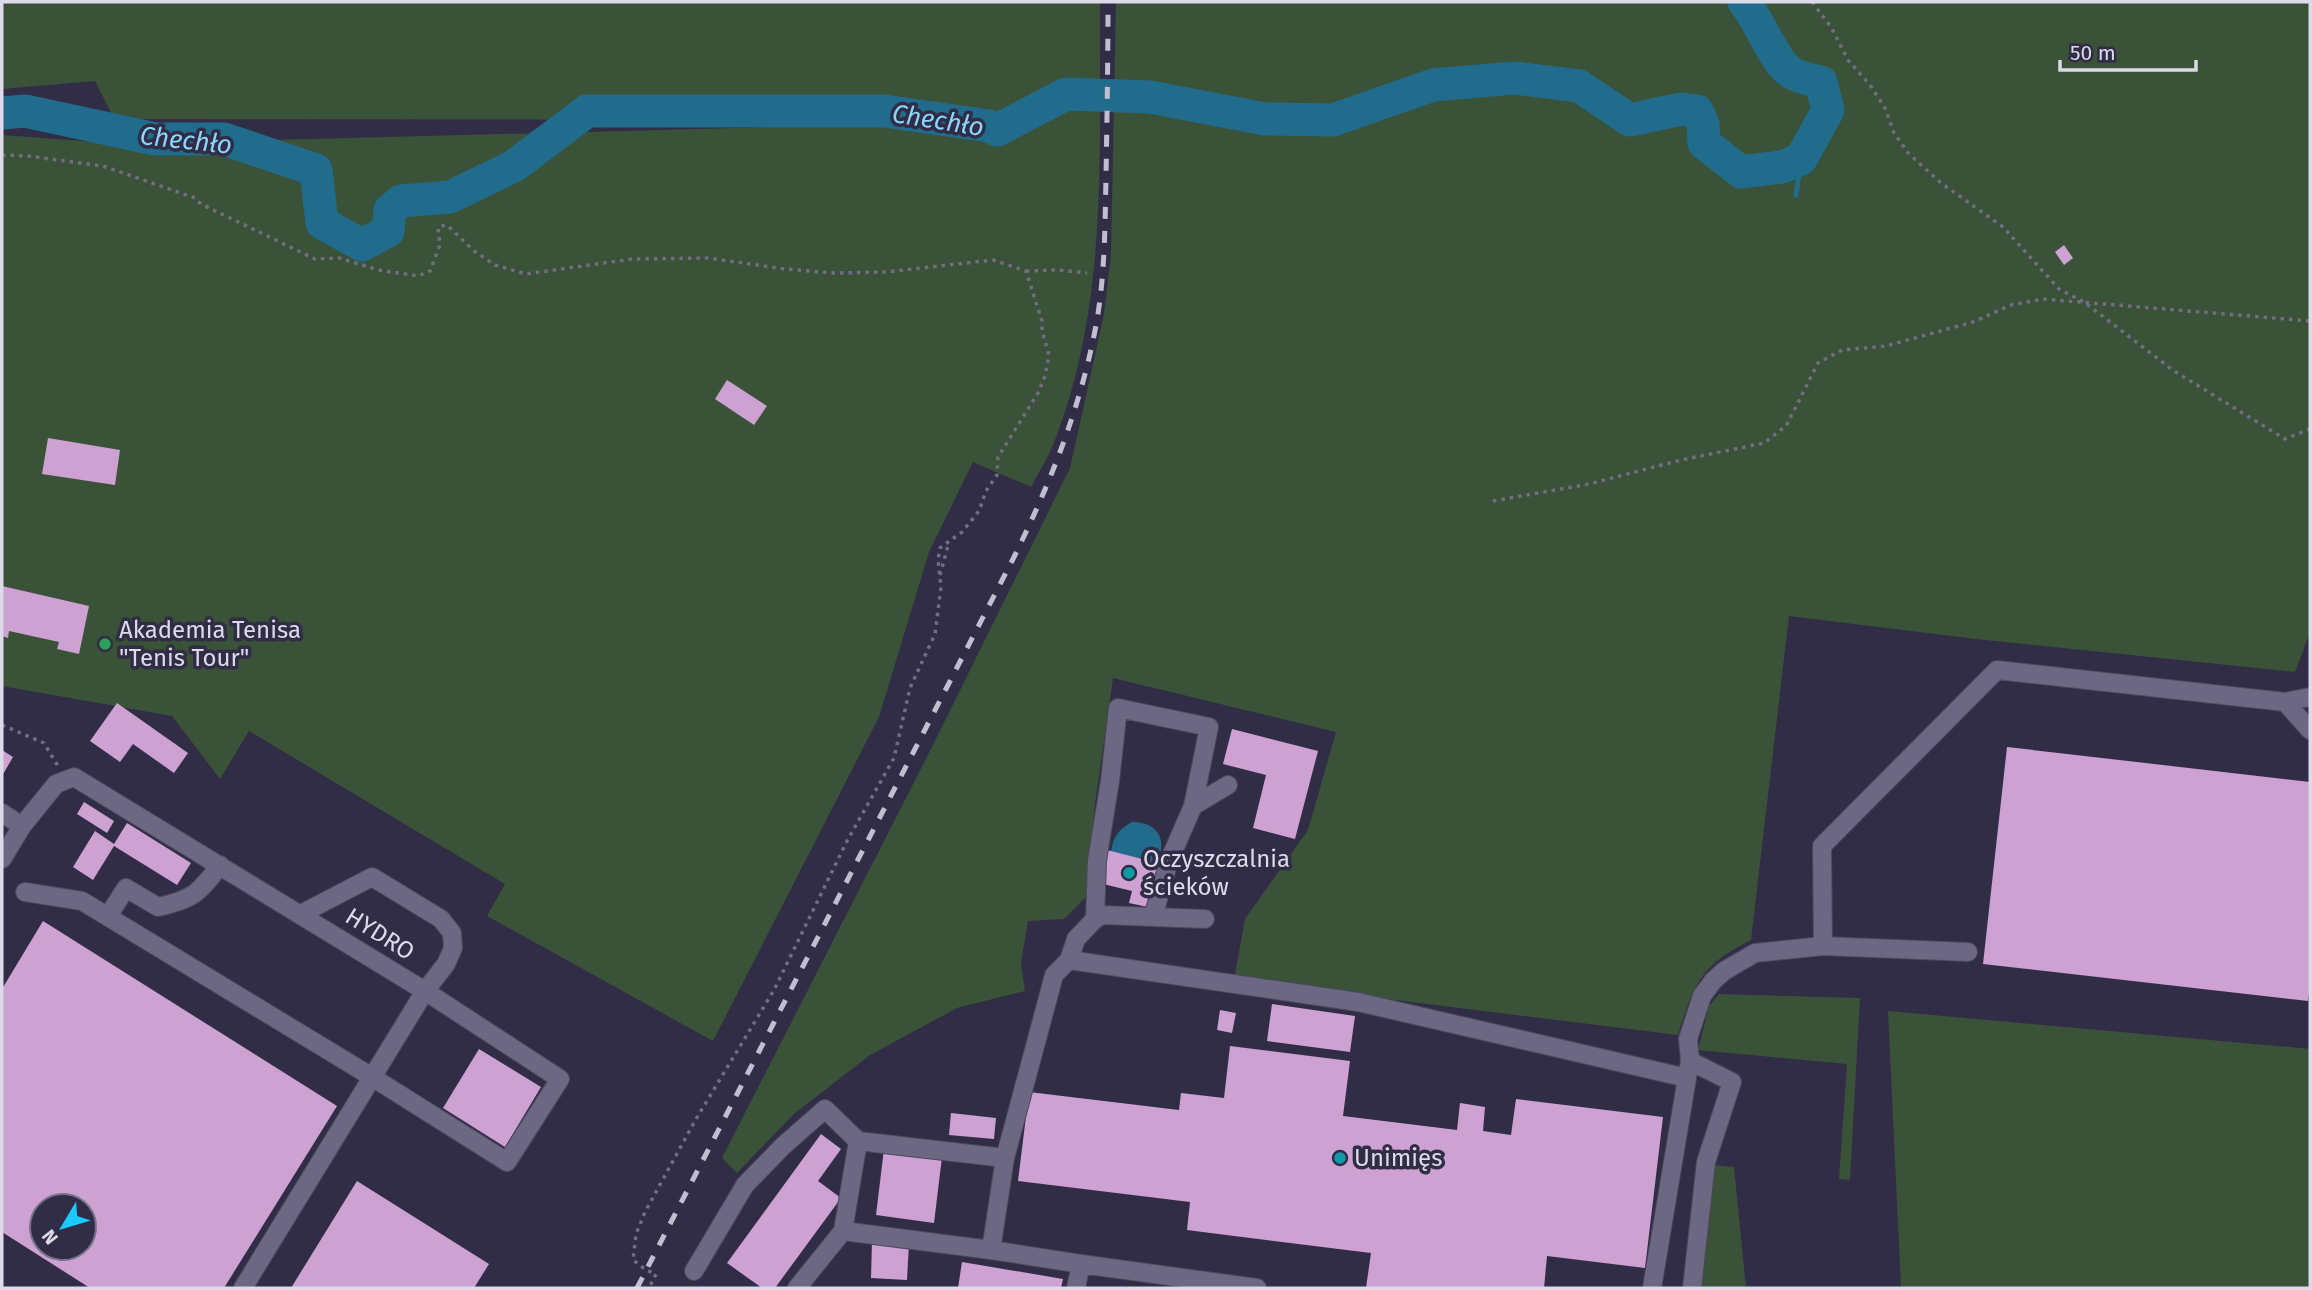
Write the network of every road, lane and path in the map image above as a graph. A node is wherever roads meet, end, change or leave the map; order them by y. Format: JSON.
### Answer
{"nodes":[{"id":1,"x":1812,"y":2,"type":"edge"},
{"id":2,"x":2,"y":155,"type":"edge"},
{"id":3,"x":1027,"y":271,"type":"junction"},
{"id":4,"x":1087,"y":274,"type":"dead end"},
{"id":5,"x":2084,"y":302,"type":"junction"},
{"id":6,"x":2310,"y":321,"type":"edge"},
{"id":7,"x":2310,"y":429,"type":"edge"},
{"id":8,"x":1493,"y":501,"type":"dead end"},
{"id":9,"x":2310,"y":697,"type":"edge"},
{"id":10,"x":2285,"y":702,"type":"junction"},
{"id":11,"x":2,"y":725,"type":"edge"},
{"id":12,"x":2310,"y":730,"type":"edge"},
{"id":13,"x":66,"y":780,"type":"junction"},
{"id":14,"x":1228,"y":785,"type":"dead end"},
{"id":15,"x":1193,"y":806,"type":"junction"},
{"id":16,"x":2,"y":813,"type":"edge"},
{"id":17,"x":22,"y":826,"type":"junction"},
{"id":18,"x":2,"y":859,"type":"edge"},
{"id":19,"x":220,"y":865,"type":"junction"},
{"id":20,"x":25,"y":892,"type":"dead end"},
{"id":21,"x":301,"y":914,"type":"junction"},
{"id":22,"x":108,"y":916,"type":"junction"},
{"id":23,"x":1153,"y":917,"type":"junction"},
{"id":24,"x":1095,"y":919,"type":"junction"},
{"id":25,"x":1205,"y":919,"type":"dead end"},
{"id":26,"x":1823,"y":946,"type":"junction"},
{"id":27,"x":1968,"y":952,"type":"dead end"},
{"id":28,"x":1069,"y":960,"type":"junction"},
{"id":29,"x":425,"y":991,"type":"junction"},
{"id":30,"x":1688,"y":1069,"type":"junction"},
{"id":31,"x":372,"y":1077,"type":"junction"},
{"id":32,"x":858,"y":1141,"type":"junction"},
{"id":33,"x":1005,"y":1158,"type":"junction"},
{"id":34,"x":843,"y":1231,"type":"junction"},
{"id":35,"x":991,"y":1250,"type":"junction"},
{"id":36,"x":1081,"y":1264,"type":"junction"},
{"id":37,"x":694,"y":1271,"type":"dead end"},
{"id":38,"x":243,"y":1288,"type":"edge"},
{"id":39,"x":649,"y":1288,"type":"edge"},
{"id":40,"x":797,"y":1288,"type":"edge"},
{"id":41,"x":1076,"y":1288,"type":"edge"},
{"id":42,"x":1256,"y":1288,"type":"edge"},
{"id":43,"x":1652,"y":1288,"type":"edge"},
{"id":44,"x":1692,"y":1288,"type":"edge"}],
"edges":[{"from":1,"to":5,"type":"path"},
{"from":2,"to":3,"type":"path"},
{"from":3,"to":4,"type":"path"},
{"from":3,"to":39,"type":"path"},
{"from":5,"to":6,"type":"path"},
{"from":5,"to":7,"type":"path"},
{"from":5,"to":8,"type":"path"},
{"from":9,"to":10,"type":"lane"},
{"from":10,"to":12,"type":"lane"},
{"from":10,"to":26,"type":"lane"},
{"from":11,"to":13,"type":"path"},
{"from":13,"to":17,"type":"lane"},
{"from":13,"to":19,"type":"lane","name":"HYDRO"},
{"from":14,"to":15,"type":"lane"},
{"from":15,"to":23,"type":"lane"},
{"from":15,"to":24,"type":"lane"},
{"from":16,"to":17,"type":"lane"},
{"from":17,"to":18,"type":"lane"},
{"from":19,"to":21,"type":"lane","name":"HYDRO"},
{"from":19,"to":22,"type":"lane"},
{"from":20,"to":22,"type":"lane"},
{"from":21,"to":29,"type":"lane","name":"HYDRO"},
{"from":21,"to":29,"type":"lane"},
{"from":22,"to":31,"type":"lane"},
{"from":23,"to":24,"type":"lane"},
{"from":23,"to":25,"type":"lane"},
{"from":24,"to":28,"type":"lane"},
{"from":26,"to":27,"type":"lane"},
{"from":26,"to":30,"type":"lane"},
{"from":28,"to":30,"type":"lane"},
{"from":28,"to":33,"type":"lane"},
{"from":29,"to":31,"type":"lane","name":"HYDRO"},
{"from":29,"to":31,"type":"lane"},
{"from":30,"to":43,"type":"lane"},
{"from":30,"to":44,"type":"lane"},
{"from":31,"to":38,"type":"lane","name":"HYDRO"},
{"from":32,"to":33,"type":"lane"},
{"from":32,"to":34,"type":"lane"},
{"from":32,"to":37,"type":"lane"},
{"from":33,"to":35,"type":"lane"},
{"from":34,"to":35,"type":"lane"},
{"from":34,"to":40,"type":"lane"},
{"from":35,"to":36,"type":"lane"},
{"from":36,"to":41,"type":"lane"},
{"from":36,"to":42,"type":"lane"}]}
